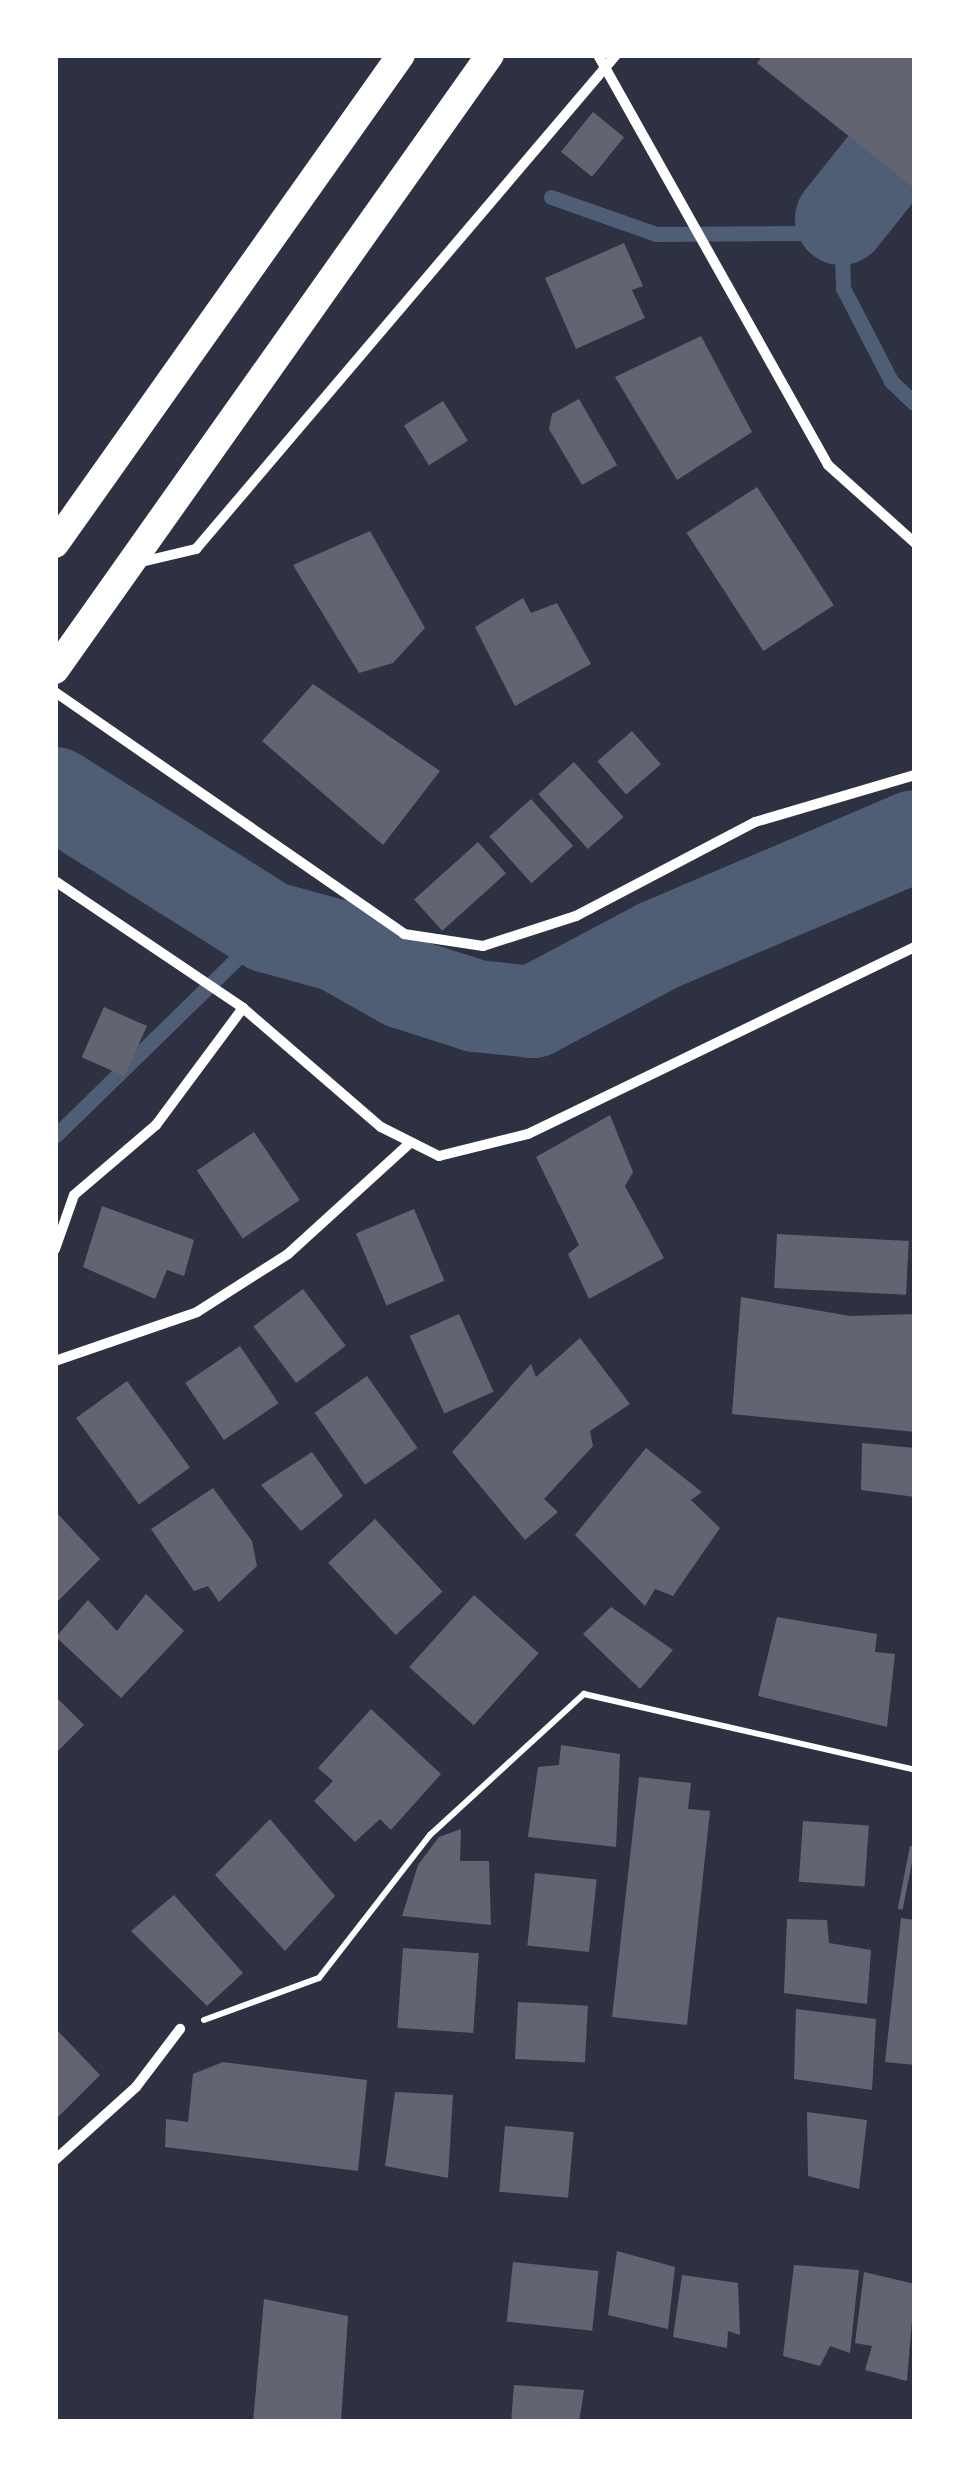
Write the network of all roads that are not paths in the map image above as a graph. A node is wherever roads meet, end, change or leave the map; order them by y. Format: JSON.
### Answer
{"nodes":[{"id":1,"x":401,"y":55,"type":"edge"},
{"id":2,"x":490,"y":55,"type":"edge"},
{"id":3,"x":598,"y":55,"type":"edge"},
{"id":4,"x":616,"y":55,"type":"edge"},
{"id":5,"x":607,"y":70,"type":"junction"},
{"id":6,"x":915,"y":543,"type":"edge"},
{"id":7,"x":55,"y":544,"type":"edge"},
{"id":8,"x":128,"y":566,"type":"junction"},
{"id":9,"x":55,"y":670,"type":"edge"},
{"id":10,"x":55,"y":692,"type":"edge"},
{"id":11,"x":915,"y":776,"type":"edge"},
{"id":12,"x":55,"y":881,"type":"edge"},
{"id":13,"x":915,"y":947,"type":"edge"},
{"id":14,"x":243,"y":1008,"type":"junction"},
{"id":15,"x":411,"y":1142,"type":"junction"},
{"id":16,"x":55,"y":1249,"type":"edge"},
{"id":17,"x":55,"y":1361,"type":"edge"},
{"id":18,"x":180,"y":2029,"type":"road end"},
{"id":19,"x":55,"y":2160,"type":"edge"}],
"edges":[{"from":1,"to":7,"type":"highway"},
{"from":2,"to":8,"type":"highway"},
{"from":3,"to":5,"type":"street"},
{"from":4,"to":5,"type":"street"},
{"from":5,"to":6,"type":"street"},
{"from":5,"to":8,"type":"street"},
{"from":8,"to":9,"type":"highway"},
{"from":10,"to":11,"type":"street"},
{"from":12,"to":14,"type":"street"},
{"from":13,"to":15,"type":"street"},
{"from":14,"to":15,"type":"street"},
{"from":14,"to":16,"type":"street"},
{"from":15,"to":17,"type":"street"},
{"from":18,"to":19,"type":"street"}]}
